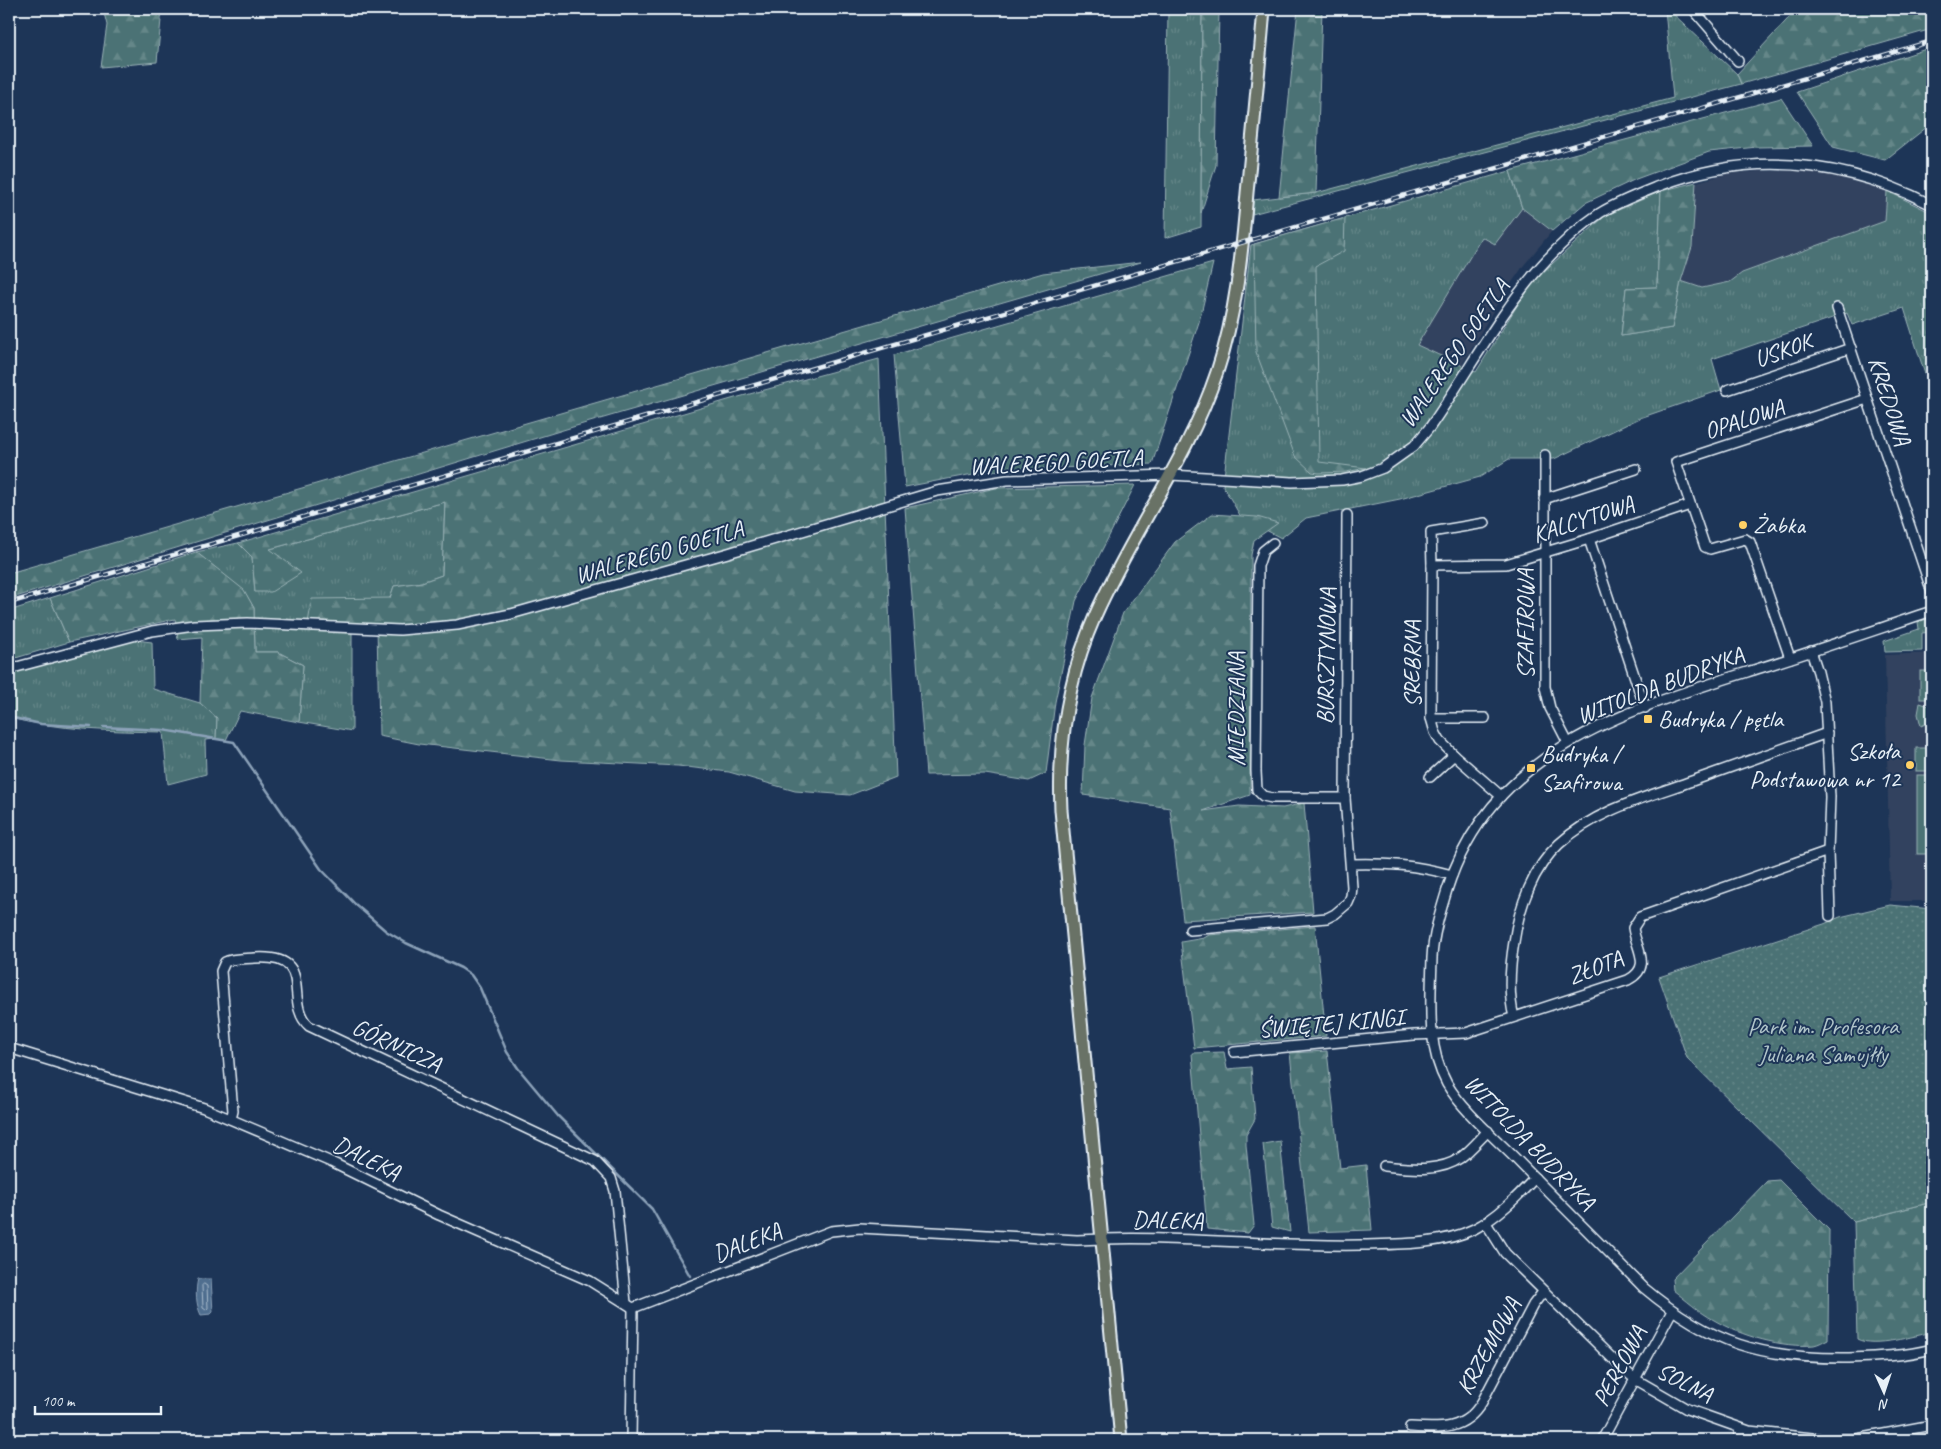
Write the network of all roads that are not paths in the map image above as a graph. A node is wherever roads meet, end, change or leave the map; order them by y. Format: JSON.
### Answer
{"nodes":[{"id":1,"x":1264,"y":9,"type":"edge"},
{"id":2,"x":1692,"y":9,"type":"edge"},
{"id":3,"x":1738,"y":61,"type":"dead end"},
{"id":4,"x":1932,"y":205,"type":"edge"},
{"id":5,"x":1838,"y":308,"type":"dead end"},
{"id":6,"x":1851,"y":348,"type":"junction"},
{"id":7,"x":1727,"y":390,"type":"dead end"},
{"id":8,"x":1867,"y":399,"type":"junction"},
{"id":9,"x":1545,"y":456,"type":"dead end"},
{"id":10,"x":1636,"y":469,"type":"dead end"},
{"id":11,"x":1171,"y":475,"type":"junction"},
{"id":12,"x":1544,"y":499,"type":"junction"},
{"id":13,"x":1690,"y":505,"type":"junction"},
{"id":14,"x":1348,"y":515,"type":"dead end"},
{"id":15,"x":1485,"y":523,"type":"dead end"},
{"id":16,"x":1589,"y":539,"type":"junction"},
{"id":17,"x":1273,"y":543,"type":"dead end"},
{"id":18,"x":1545,"y":552,"type":"junction"},
{"id":19,"x":1432,"y":565,"type":"junction"},
{"id":20,"x":1932,"y":592,"type":"edge"},
{"id":21,"x":1932,"y":611,"type":"edge"},
{"id":22,"x":1811,"y":651,"type":"junction"},
{"id":23,"x":1790,"y":658,"type":"junction"},
{"id":24,"x":9,"y":669,"type":"edge"},
{"id":25,"x":1645,"y":708,"type":"junction"},
{"id":26,"x":1432,"y":718,"type":"junction"},
{"id":27,"x":1485,"y":718,"type":"dead end"},
{"id":28,"x":1827,"y":733,"type":"junction"},
{"id":29,"x":1568,"y":743,"type":"junction"},
{"id":30,"x":1454,"y":755,"type":"junction"},
{"id":31,"x":1430,"y":777,"type":"dead end"},
{"id":32,"x":1501,"y":796,"type":"junction"},
{"id":33,"x":1345,"y":798,"type":"junction"},
{"id":34,"x":1828,"y":851,"type":"junction"},
{"id":35,"x":1351,"y":864,"type":"junction"},
{"id":36,"x":1452,"y":875,"type":"junction"},
{"id":37,"x":1830,"y":916,"type":"dead end"},
{"id":38,"x":1190,"y":930,"type":"dead end"},
{"id":39,"x":1514,"y":1017,"type":"junction"},
{"id":40,"x":1432,"y":1035,"type":"junction"},
{"id":41,"x":9,"y":1048,"type":"edge"},
{"id":42,"x":1234,"y":1052,"type":"dead end"},
{"id":43,"x":231,"y":1119,"type":"junction"},
{"id":44,"x":1488,"y":1131,"type":"junction"},
{"id":45,"x":1384,"y":1166,"type":"dead end"},
{"id":46,"x":1535,"y":1178,"type":"junction"},
{"id":47,"x":1486,"y":1223,"type":"junction"},
{"id":48,"x":1101,"y":1239,"type":"junction"},
{"id":49,"x":1543,"y":1292,"type":"junction"},
{"id":50,"x":630,"y":1305,"type":"junction"},
{"id":51,"x":1672,"y":1311,"type":"junction"},
{"id":52,"x":1932,"y":1349,"type":"edge"},
{"id":53,"x":1635,"y":1379,"type":"junction"},
{"id":54,"x":1932,"y":1425,"type":"edge"},
{"id":55,"x":1410,"y":1427,"type":"dead end"},
{"id":56,"x":1740,"y":1429,"type":"junction"},
{"id":57,"x":631,"y":1440,"type":"edge"},
{"id":58,"x":1121,"y":1440,"type":"edge"},
{"id":59,"x":1602,"y":1440,"type":"edge"},
{"id":60,"x":1738,"y":1440,"type":"edge"},
{"id":61,"x":1857,"y":1440,"type":"edge"}],
"edges":[{"from":1,"to":11,"type":"main road"},
{"from":2,"to":3,"type":"street"},
{"from":4,"to":11,"type":"street","name":"WALEREGO GOETLA"},
{"from":5,"to":6,"type":"street","name":"KREDOWA"},
{"from":6,"to":7,"type":"street","name":"USKOK"},
{"from":6,"to":8,"type":"street","name":"KREDOWA"},
{"from":8,"to":13,"type":"street","name":"OPALOWA"},
{"from":8,"to":20,"type":"street","name":"KREDOWA"},
{"from":9,"to":12,"type":"street","name":"SZAFIROWA"},
{"from":10,"to":12,"type":"street"},
{"from":11,"to":24,"type":"street","name":"WALEREGO GOETLA"},
{"from":11,"to":48,"type":"main road"},
{"from":12,"to":18,"type":"street","name":"SZAFIROWA"},
{"from":13,"to":16,"type":"street","name":"KALCYTOWA"},
{"from":13,"to":23,"type":"street"},
{"from":14,"to":33,"type":"street","name":"BURSZTYNOWA"},
{"from":15,"to":19,"type":"street","name":"SREBRNA"},
{"from":16,"to":18,"type":"street","name":"KALCYTOWA"},
{"from":16,"to":25,"type":"street"},
{"from":17,"to":33,"type":"street","name":"MIEDZIANA"},
{"from":18,"to":19,"type":"street","name":"KALCYTOWA"},
{"from":18,"to":29,"type":"street","name":"SZAFIROWA"},
{"from":19,"to":26,"type":"street","name":"SREBRNA"},
{"from":21,"to":22,"type":"street","name":"WITOLDA BUDRYKA"},
{"from":22,"to":23,"type":"street","name":"WITOLDA BUDRYKA"},
{"from":22,"to":28,"type":"street"},
{"from":23,"to":25,"type":"street","name":"WITOLDA BUDRYKA"},
{"from":25,"to":29,"type":"street","name":"WITOLDA BUDRYKA"},
{"from":26,"to":27,"type":"street"},
{"from":26,"to":30,"type":"street","name":"SREBRNA"},
{"from":28,"to":34,"type":"street"},
{"from":28,"to":39,"type":"street"},
{"from":29,"to":32,"type":"street","name":"WITOLDA BUDRYKA"},
{"from":30,"to":31,"type":"street"},
{"from":30,"to":32,"type":"street","name":"SREBRNA"},
{"from":32,"to":36,"type":"street","name":"WITOLDA BUDRYKA"},
{"from":33,"to":35,"type":"street","name":"BURSZTYNOWA"},
{"from":34,"to":37,"type":"street"},
{"from":34,"to":39,"type":"street","name":"ZŁOTA"},
{"from":35,"to":36,"type":"street"},
{"from":35,"to":38,"type":"street","name":"BURSZTYNOWA"},
{"from":36,"to":40,"type":"street","name":"WITOLDA BUDRYKA"},
{"from":39,"to":40,"type":"street","name":"ZŁOTA"},
{"from":40,"to":42,"type":"street","name":"ŚWIĘTEJ KINGI"},
{"from":40,"to":44,"type":"street","name":"WITOLDA BUDRYKA"},
{"from":41,"to":43,"type":"street","name":"DALEKA"},
{"from":43,"to":50,"type":"street","name":"DALEKA"},
{"from":43,"to":50,"type":"street","name":"GÓRNICZA"},
{"from":44,"to":45,"type":"street"},
{"from":44,"to":46,"type":"street","name":"WITOLDA BUDRYKA"},
{"from":46,"to":47,"type":"street","name":"DALEKA"},
{"from":46,"to":51,"type":"street","name":"WITOLDA BUDRYKA"},
{"from":47,"to":48,"type":"street","name":"DALEKA"},
{"from":47,"to":49,"type":"street","name":"SOLNA"},
{"from":48,"to":50,"type":"street","name":"DALEKA"},
{"from":48,"to":58,"type":"main road"},
{"from":49,"to":53,"type":"street","name":"SOLNA"},
{"from":49,"to":55,"type":"street","name":"KRZEMOWA"},
{"from":50,"to":57,"type":"street","name":"GÓRNICZA"},
{"from":51,"to":52,"type":"street","name":"WITOLDA BUDRYKA"},
{"from":51,"to":53,"type":"street","name":"PERŁOWA"},
{"from":53,"to":56,"type":"street","name":"SOLNA"},
{"from":53,"to":59,"type":"street","name":"PERŁOWA"},
{"from":54,"to":61,"type":"street","name":"SOLNA"},
{"from":56,"to":60,"type":"street"},
{"from":56,"to":61,"type":"street","name":"SOLNA"}]}
